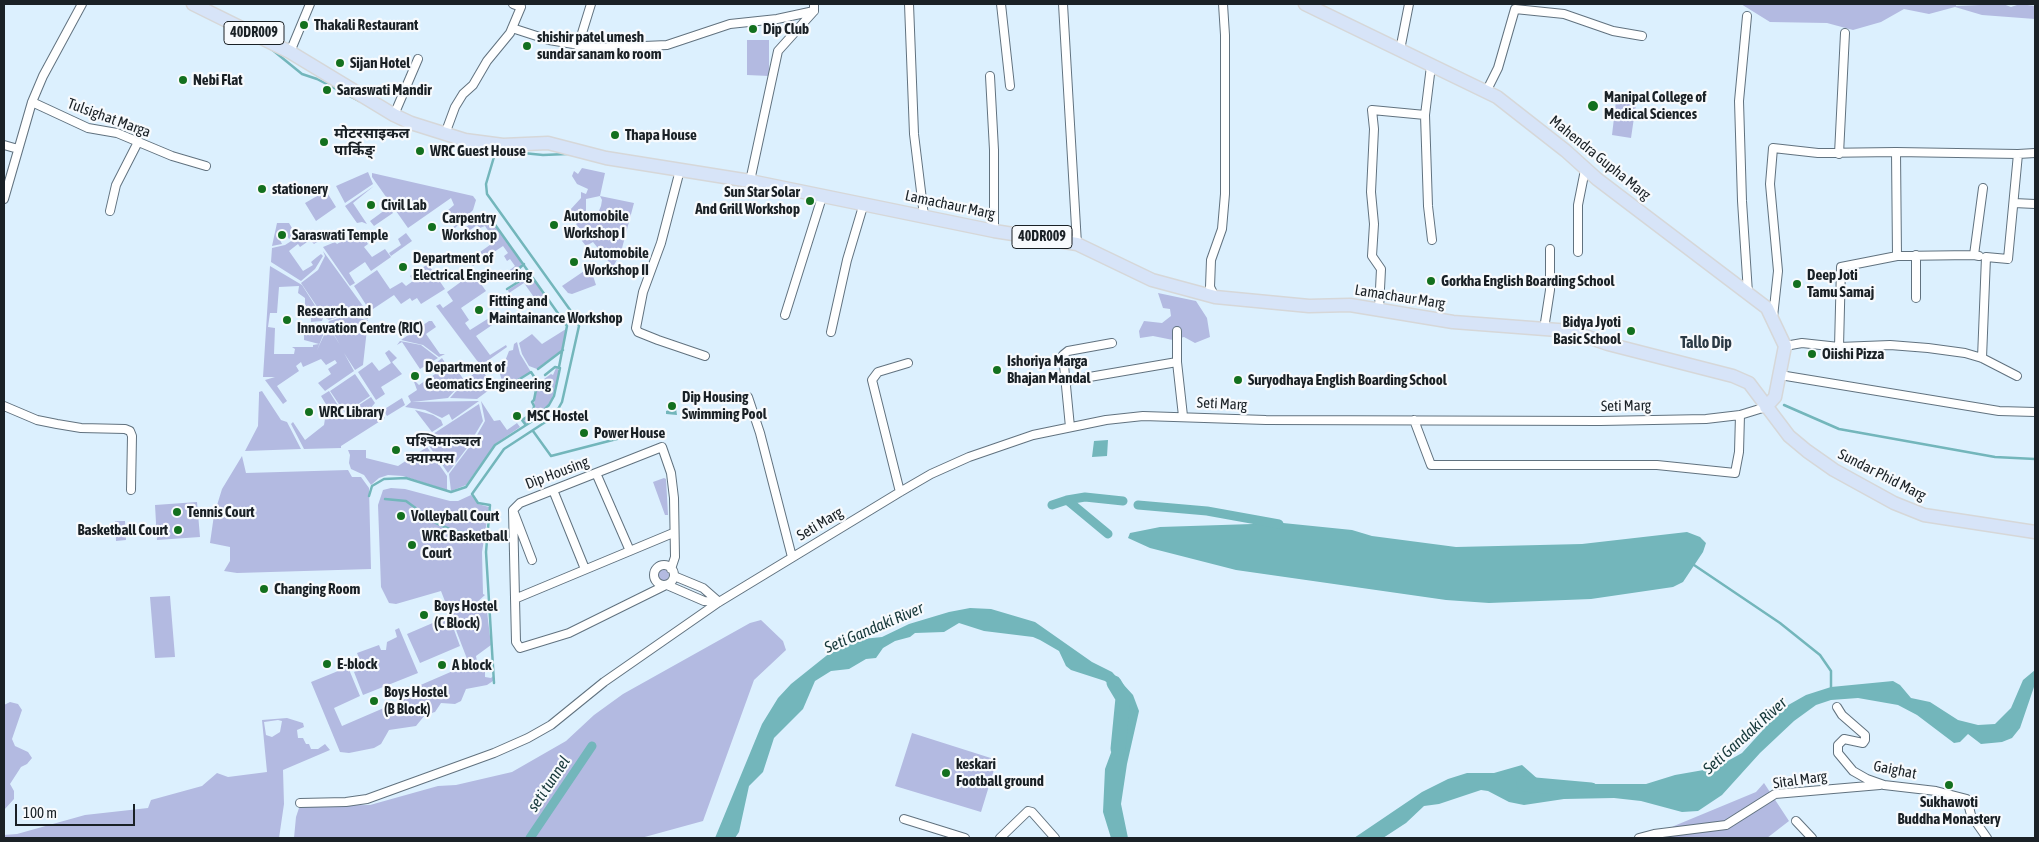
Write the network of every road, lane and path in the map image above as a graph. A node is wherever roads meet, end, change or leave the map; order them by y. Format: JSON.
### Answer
{"nodes":[{"id":1,"x":82,"y":4,"type":"edge"},
{"id":2,"x":310,"y":4,"type":"edge"},
{"id":3,"x":513,"y":4,"type":"edge"},
{"id":4,"x":591,"y":4,"type":"edge"},
{"id":5,"x":909,"y":4,"type":"edge"},
{"id":6,"x":1001,"y":4,"type":"edge"},
{"id":7,"x":1063,"y":4,"type":"edge"},
{"id":8,"x":1223,"y":4,"type":"edge"},
{"id":9,"x":1305,"y":4,"type":"edge"},
{"id":10,"x":1409,"y":4,"type":"edge"},
{"id":11,"x":201,"y":5,"type":"edge"},
{"id":12,"x":814,"y":7,"type":"edge"},
{"id":13,"x":1747,"y":16,"type":"dead end"},
{"id":14,"x":512,"y":28,"type":"junction"},
{"id":15,"x":1845,"y":33,"type":"dead end"},
{"id":16,"x":1642,"y":36,"type":"dead end"},
{"id":17,"x":578,"y":46,"type":"junction"},
{"id":18,"x":1400,"y":50,"type":"junction"},
{"id":19,"x":290,"y":52,"type":"junction"},
{"id":20,"x":418,"y":59,"type":"dead end"},
{"id":21,"x":1431,"y":66,"type":"junction"},
{"id":22,"x":990,"y":76,"type":"dead end"},
{"id":23,"x":1010,"y":86,"type":"dead end"},
{"id":24,"x":1486,"y":92,"type":"junction"},
{"id":25,"x":32,"y":102,"type":"junction"},
{"id":26,"x":1426,"y":114,"type":"junction"},
{"id":27,"x":394,"y":115,"type":"junction"},
{"id":28,"x":445,"y":134,"type":"junction"},
{"id":29,"x":138,"y":142,"type":"junction"},
{"id":30,"x":4,"y":145,"type":"edge"},
{"id":31,"x":18,"y":149,"type":"junction"},
{"id":32,"x":1896,"y":152,"type":"junction"},
{"id":33,"x":2035,"y":152,"type":"edge"},
{"id":34,"x":1839,"y":154,"type":"junction"},
{"id":35,"x":2018,"y":154,"type":"junction"},
{"id":36,"x":206,"y":166,"type":"dead end"},
{"id":37,"x":680,"y":170,"type":"junction"},
{"id":38,"x":1585,"y":170,"type":"junction"},
{"id":39,"x":750,"y":181,"type":"junction"},
{"id":40,"x":1983,"y":188,"type":"dead end"},
{"id":41,"x":823,"y":194,"type":"junction"},
{"id":42,"x":4,"y":199,"type":"edge"},
{"id":43,"x":864,"y":203,"type":"junction"},
{"id":44,"x":2014,"y":203,"type":"junction"},
{"id":45,"x":2035,"y":204,"type":"edge"},
{"id":46,"x":110,"y":211,"type":"dead end"},
{"id":47,"x":924,"y":216,"type":"junction"},
{"id":48,"x":994,"y":232,"type":"junction"},
{"id":49,"x":1432,"y":240,"type":"dead end"},
{"id":50,"x":1077,"y":244,"type":"junction"},
{"id":51,"x":1550,"y":249,"type":"dead end"},
{"id":52,"x":1578,"y":252,"type":"dead end"},
{"id":53,"x":1916,"y":255,"type":"junction"},
{"id":54,"x":1974,"y":255,"type":"junction"},
{"id":55,"x":1897,"y":256,"type":"junction"},
{"id":56,"x":1986,"y":257,"type":"junction"},
{"id":57,"x":1748,"y":293,"type":"junction"},
{"id":58,"x":1215,"y":297,"type":"junction"},
{"id":59,"x":1916,"y":298,"type":"dead end"},
{"id":60,"x":1379,"y":309,"type":"junction"},
{"id":61,"x":786,"y":315,"type":"dead end"},
{"id":62,"x":1773,"y":318,"type":"junction"},
{"id":63,"x":1544,"y":329,"type":"junction"},
{"id":64,"x":831,"y":332,"type":"dead end"},
{"id":65,"x":1177,"y":332,"type":"dead end"},
{"id":66,"x":1112,"y":343,"type":"dead end"},
{"id":67,"x":1785,"y":346,"type":"junction"},
{"id":68,"x":1840,"y":347,"type":"junction"},
{"id":69,"x":705,"y":356,"type":"dead end"},
{"id":70,"x":1982,"y":358,"type":"junction"},
{"id":71,"x":1177,"y":362,"type":"junction"},
{"id":72,"x":908,"y":364,"type":"dead end"},
{"id":73,"x":1780,"y":375,"type":"junction"},
{"id":74,"x":2017,"y":376,"type":"dead end"},
{"id":75,"x":1066,"y":381,"type":"junction"},
{"id":76,"x":748,"y":397,"type":"dead end"},
{"id":77,"x":4,"y":406,"type":"edge"},
{"id":78,"x":1766,"y":406,"type":"junction"},
{"id":79,"x":2035,"y":412,"type":"edge"},
{"id":80,"x":1740,"y":414,"type":"junction"},
{"id":81,"x":1183,"y":416,"type":"junction"},
{"id":82,"x":1414,"y":420,"type":"junction"},
{"id":83,"x":1070,"y":427,"type":"junction"},
{"id":84,"x":596,"y":473,"type":"junction"},
{"id":85,"x":131,"y":490,"type":"dead end"},
{"id":86,"x":553,"y":490,"type":"junction"},
{"id":87,"x":900,"y":492,"type":"junction"},
{"id":88,"x":513,"y":510,"type":"junction"},
{"id":89,"x":2035,"y":532,"type":"edge"},
{"id":90,"x":673,"y":533,"type":"junction"},
{"id":91,"x":630,"y":551,"type":"junction"},
{"id":92,"x":792,"y":557,"type":"junction"},
{"id":93,"x":532,"y":560,"type":"dead end"},
{"id":94,"x":585,"y":569,"type":"junction"},
{"id":95,"x":673,"y":572,"type":"junction"},
{"id":96,"x":665,"y":586,"type":"junction"},
{"id":97,"x":517,"y":598,"type":"junction"},
{"id":98,"x":719,"y":602,"type":"junction"},
{"id":99,"x":1836,"y":708,"type":"dead end"},
{"id":100,"x":1884,"y":785,"type":"junction"},
{"id":101,"x":300,"y":803,"type":"dead end"},
{"id":102,"x":904,"y":819,"type":"dead end"},
{"id":103,"x":1796,"y":821,"type":"dead end"},
{"id":104,"x":965,"y":838,"type":"edge"},
{"id":105,"x":1000,"y":838,"type":"edge"},
{"id":106,"x":1054,"y":838,"type":"edge"},
{"id":107,"x":1639,"y":838,"type":"edge"},
{"id":108,"x":1812,"y":838,"type":"edge"},
{"id":109,"x":1987,"y":838,"type":"edge"}],
"edges":[{"from":1,"to":25,"type":"street"},
{"from":2,"to":19,"type":"street"},
{"from":3,"to":14,"type":"street"},
{"from":4,"to":17,"type":"street"},
{"from":5,"to":47,"type":"street"},
{"from":6,"to":23,"type":"street"},
{"from":7,"to":50,"type":"street"},
{"from":8,"to":58,"type":"street"},
{"from":9,"to":18,"type":"main road","name":"Mahendra Gupha Marg"},
{"from":10,"to":18,"type":"street"},
{"from":11,"to":19,"type":"main road","name":"Lamachaur Marg","number":"40DR009"},
{"from":12,"to":17,"type":"street"},
{"from":12,"to":39,"type":"street"},
{"from":13,"to":57,"type":"street"},
{"from":14,"to":17,"type":"street"},
{"from":14,"to":28,"type":"street"},
{"from":15,"to":34,"type":"street"},
{"from":16,"to":24,"type":"street"},
{"from":18,"to":21,"type":"main road","name":"Mahendra Gupha Marg"},
{"from":19,"to":27,"type":"main road","name":"Lamachaur Marg","number":"40DR009"},
{"from":20,"to":27,"type":"street"},
{"from":21,"to":24,"type":"main road","name":"Mahendra Gupha Marg"},
{"from":21,"to":26,"type":"street"},
{"from":22,"to":48,"type":"street"},
{"from":24,"to":38,"type":"main road","name":"Mahendra Gupha Marg"},
{"from":25,"to":29,"type":"street","name":"Tulsighat Marga"},
{"from":25,"to":31,"type":"street"},
{"from":26,"to":49,"type":"street"},
{"from":26,"to":60,"type":"street"},
{"from":27,"to":28,"type":"main road","name":"Lamachaur Marg","number":"40DR009"},
{"from":28,"to":37,"type":"main road","name":"Lamachaur Marg","number":"40DR009"},
{"from":29,"to":36,"type":"street","name":"Tulsighat Marga"},
{"from":29,"to":46,"type":"street"},
{"from":30,"to":31,"type":"street"},
{"from":31,"to":42,"type":"street"},
{"from":32,"to":34,"type":"street"},
{"from":32,"to":35,"type":"street"},
{"from":32,"to":55,"type":"street"},
{"from":33,"to":35,"type":"street"},
{"from":34,"to":62,"type":"street"},
{"from":35,"to":44,"type":"street"},
{"from":37,"to":39,"type":"main road","name":"Lamachaur Marg","number":"40DR009"},
{"from":37,"to":69,"type":"street"},
{"from":38,"to":52,"type":"street"},
{"from":38,"to":57,"type":"main road","name":"Mahendra Gupha Marg"},
{"from":39,"to":41,"type":"main road","name":"Lamachaur Marg","number":"40DR009"},
{"from":40,"to":54,"type":"street"},
{"from":41,"to":43,"type":"main road","name":"Lamachaur Marg","number":"40DR009"},
{"from":41,"to":61,"type":"street"},
{"from":43,"to":47,"type":"main road","name":"Lamachaur Marg","number":"40DR009"},
{"from":43,"to":64,"type":"street"},
{"from":44,"to":45,"type":"street"},
{"from":44,"to":56,"type":"street"},
{"from":47,"to":48,"type":"main road","name":"Lamachaur Marg","number":"40DR009"},
{"from":48,"to":50,"type":"main road","name":"Lamachaur Marg","number":"40DR009"},
{"from":50,"to":58,"type":"main road","name":"Lamachaur Marg","number":"40DR009"},
{"from":51,"to":63,"type":"street"},
{"from":53,"to":54,"type":"street"},
{"from":53,"to":55,"type":"street"},
{"from":53,"to":59,"type":"street"},
{"from":54,"to":56,"type":"street"},
{"from":55,"to":68,"type":"street"},
{"from":56,"to":70,"type":"street"},
{"from":57,"to":62,"type":"main road","name":"Mahendra Gupha Marg"},
{"from":58,"to":60,"type":"main road","name":"Lamachaur Marg","number":"40DR009"},
{"from":60,"to":63,"type":"main road","name":"Lamachaur Marg","number":"40DR009"},
{"from":62,"to":67,"type":"main road","name":"Mahendra Gupha Marg"},
{"from":63,"to":78,"type":"main road","name":"Lamachaur Marg","number":"40DR009"},
{"from":65,"to":71,"type":"street"},
{"from":66,"to":75,"type":"street"},
{"from":67,"to":68,"type":"street"},
{"from":67,"to":73,"type":"main road"},
{"from":68,"to":70,"type":"street"},
{"from":70,"to":74,"type":"street"},
{"from":71,"to":75,"type":"street"},
{"from":71,"to":81,"type":"street"},
{"from":72,"to":87,"type":"street"},
{"from":73,"to":78,"type":"main road"},
{"from":73,"to":79,"type":"street"},
{"from":75,"to":83,"type":"street"},
{"from":76,"to":92,"type":"street"},
{"from":77,"to":85,"type":"street"},
{"from":78,"to":80,"type":"street","name":"Seti Marg"},
{"from":78,"to":89,"type":"main road","name":"Sundar Phid Marg"},
{"from":80,"to":82,"type":"street","name":"Seti Marg"},
{"from":80,"to":82,"type":"street"},
{"from":81,"to":82,"type":"street","name":"Seti Marg"},
{"from":81,"to":83,"type":"street","name":"Seti Marg"},
{"from":83,"to":87,"type":"street","name":"Seti Marg"},
{"from":84,"to":86,"type":"street","name":"Dip Housing"},
{"from":84,"to":90,"type":"street","name":"Dip Housing"},
{"from":84,"to":91,"type":"street"},
{"from":86,"to":88,"type":"street","name":"Dip Housing"},
{"from":86,"to":94,"type":"street"},
{"from":87,"to":92,"type":"street","name":"Seti Marg"},
{"from":88,"to":93,"type":"street"},
{"from":88,"to":97,"type":"street"},
{"from":90,"to":91,"type":"street"},
{"from":90,"to":95,"type":"street","name":"Dip Housing"},
{"from":91,"to":94,"type":"street"},
{"from":92,"to":98,"type":"street","name":"Seti Marg"},
{"from":94,"to":97,"type":"street"},
{"from":95,"to":96,"type":"street"},
{"from":95,"to":96,"type":"street"},
{"from":95,"to":98,"type":"street"},
{"from":96,"to":97,"type":"street"},
{"from":96,"to":98,"type":"street"},
{"from":98,"to":101,"type":"street","name":"Seti Marg"},
{"from":99,"to":100,"type":"street","name":"Gaighat"},
{"from":100,"to":107,"type":"street","name":"Sital Marg"},
{"from":100,"to":109,"type":"street","name":"Gaighat"},
{"from":102,"to":104,"type":"street"},
{"from":103,"to":108,"type":"street"},
{"from":105,"to":106,"type":"street"}]}
